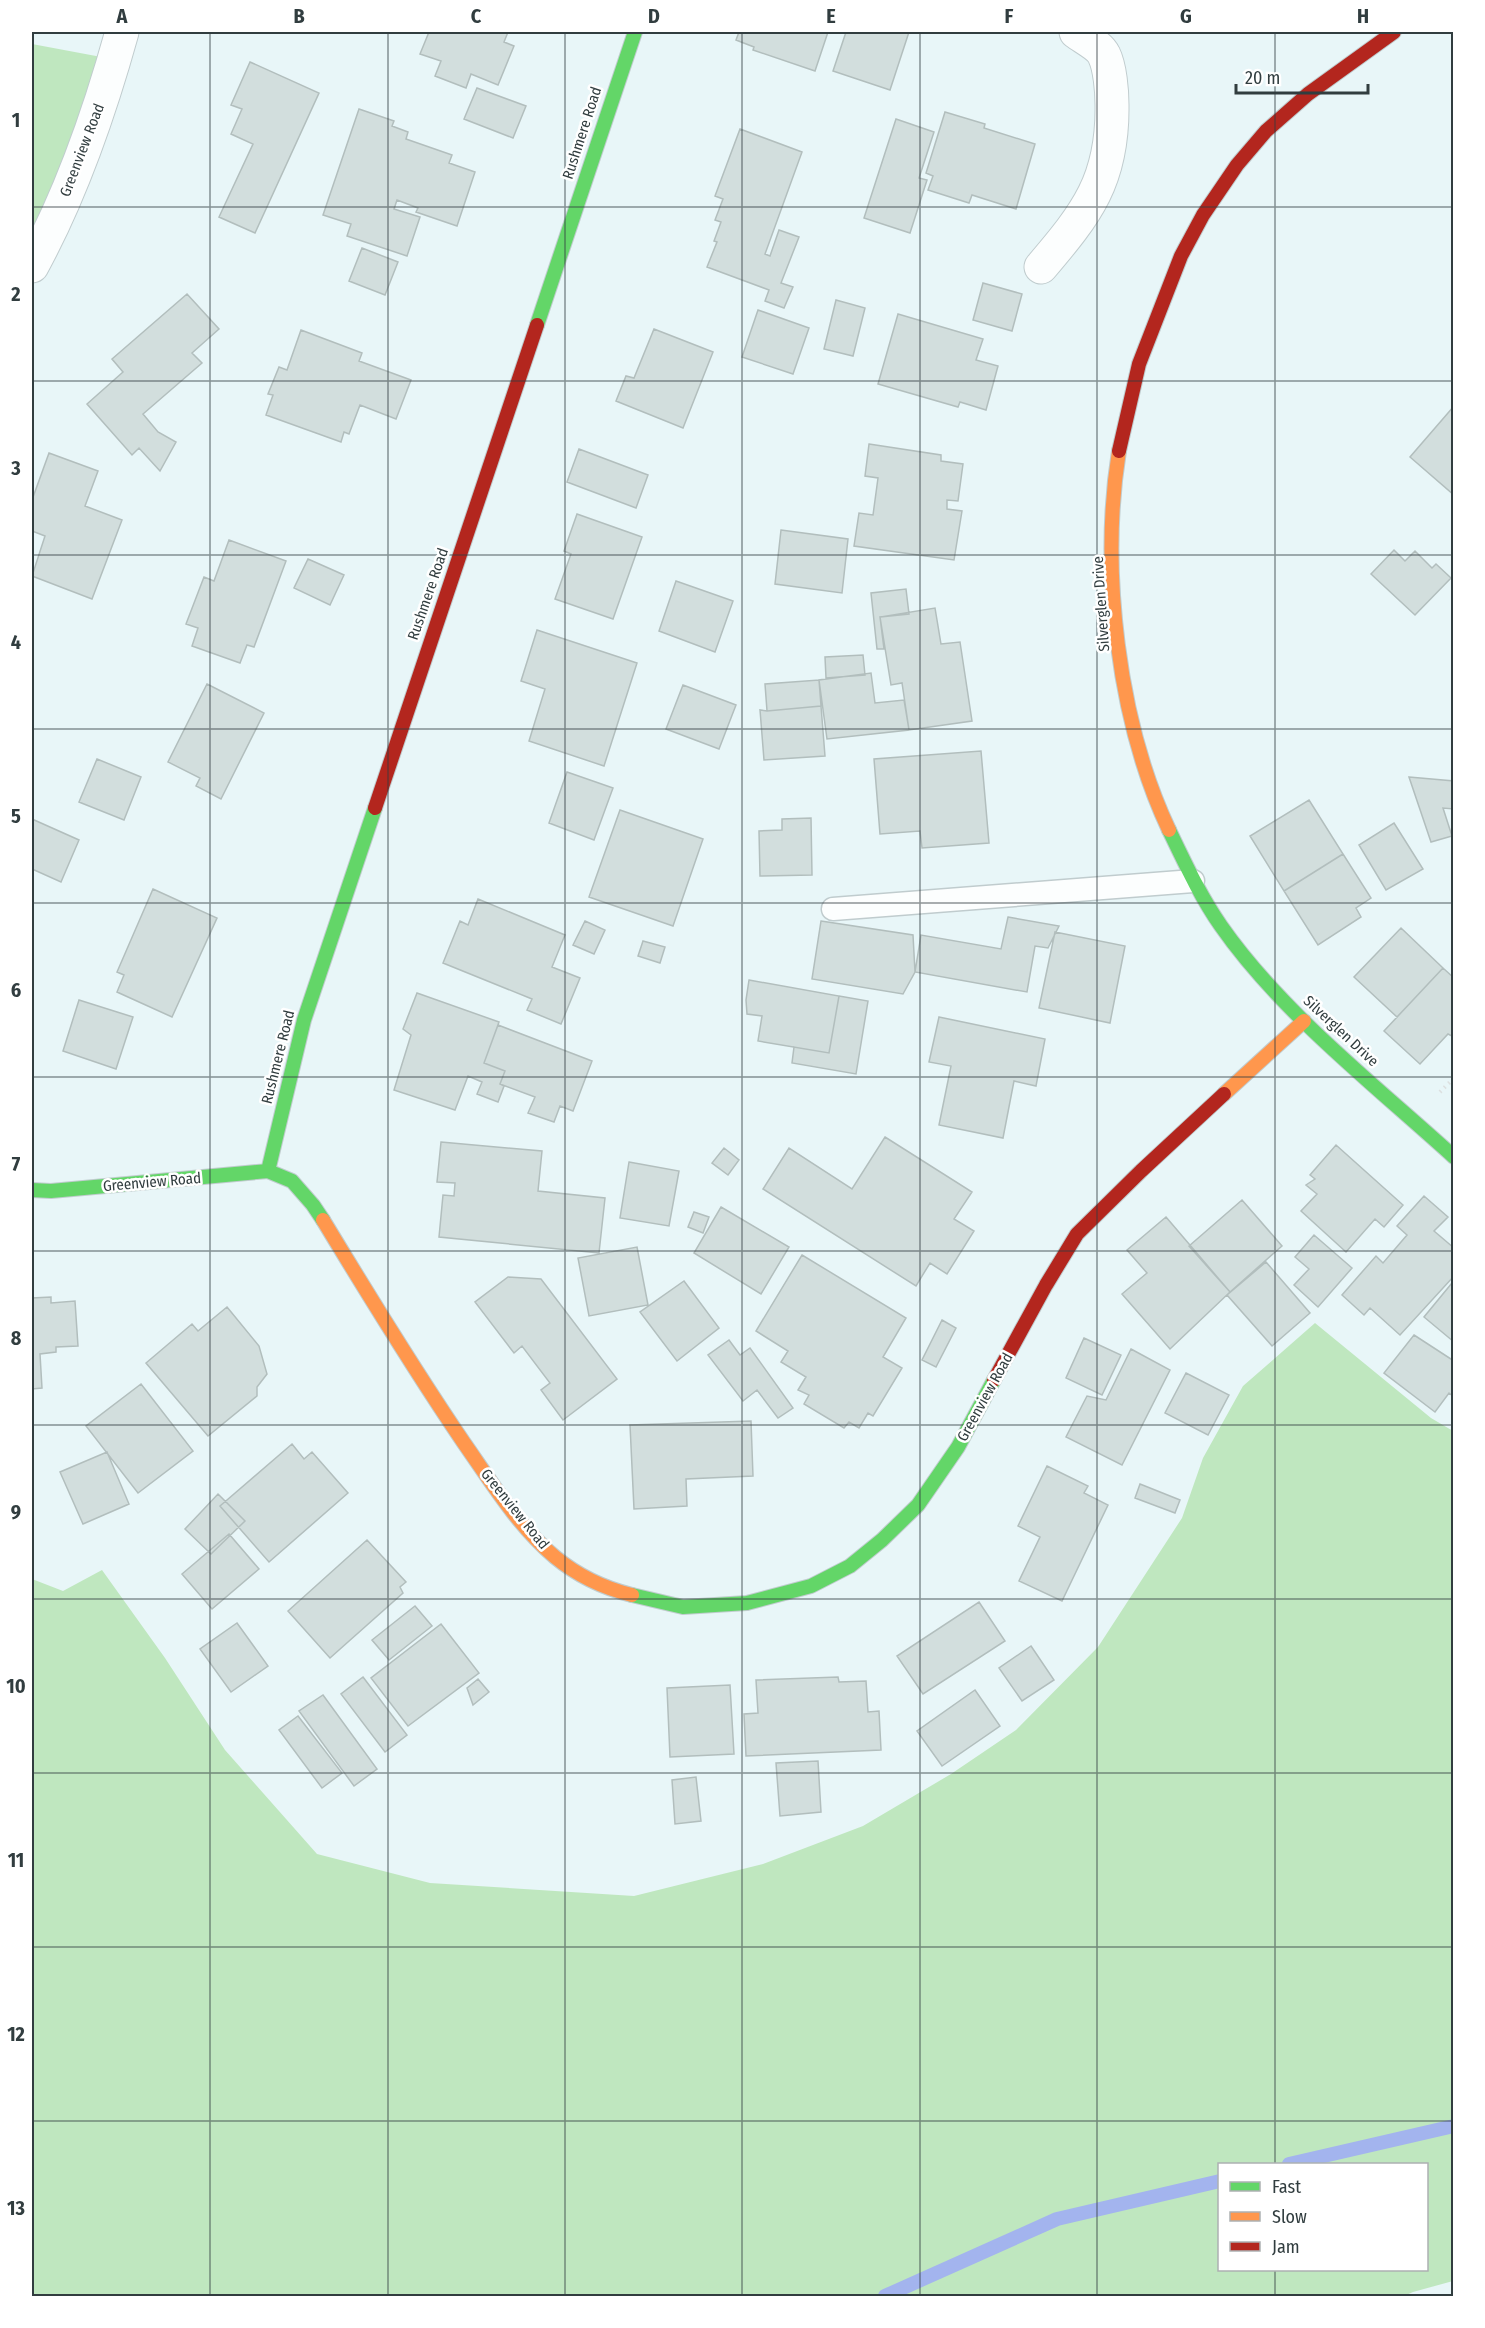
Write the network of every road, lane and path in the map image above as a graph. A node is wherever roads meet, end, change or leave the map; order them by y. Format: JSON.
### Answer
{"nodes":[{"id":1,"x":122,"y":32,"type":"edge"},
{"id":2,"x":634,"y":32,"type":"edge"},
{"id":3,"x":1076,"y":32,"type":"edge"},
{"id":4,"x":1394,"y":32,"type":"edge"},
{"id":5,"x":32,"y":266,"type":"edge"},
{"id":6,"x":1041,"y":267,"type":"dead end"},
{"id":7,"x":1193,"y":881,"type":"junction"},
{"id":8,"x":833,"y":909,"type":"dead end"},
{"id":9,"x":1304,"y":1021,"type":"junction"},
{"id":10,"x":1454,"y":1157,"type":"edge"},
{"id":11,"x":268,"y":1171,"type":"junction"},
{"id":12,"x":32,"y":1190,"type":"edge"}],
"edges":[{"from":1,"to":5,"type":"street","name":"Greenview Road"},
{"from":2,"to":11,"type":"street","name":"Rushmere Road"},
{"from":3,"to":6,"type":"street"},
{"from":4,"to":7,"type":"street","name":"Silverglen Drive"},
{"from":7,"to":8,"type":"lane"},
{"from":7,"to":9,"type":"street","name":"Silverglen Drive"},
{"from":9,"to":10,"type":"street","name":"Silverglen Drive"},
{"from":9,"to":11,"type":"street","name":"Greenview Road"},
{"from":11,"to":12,"type":"street","name":"Greenview Road"}]}
